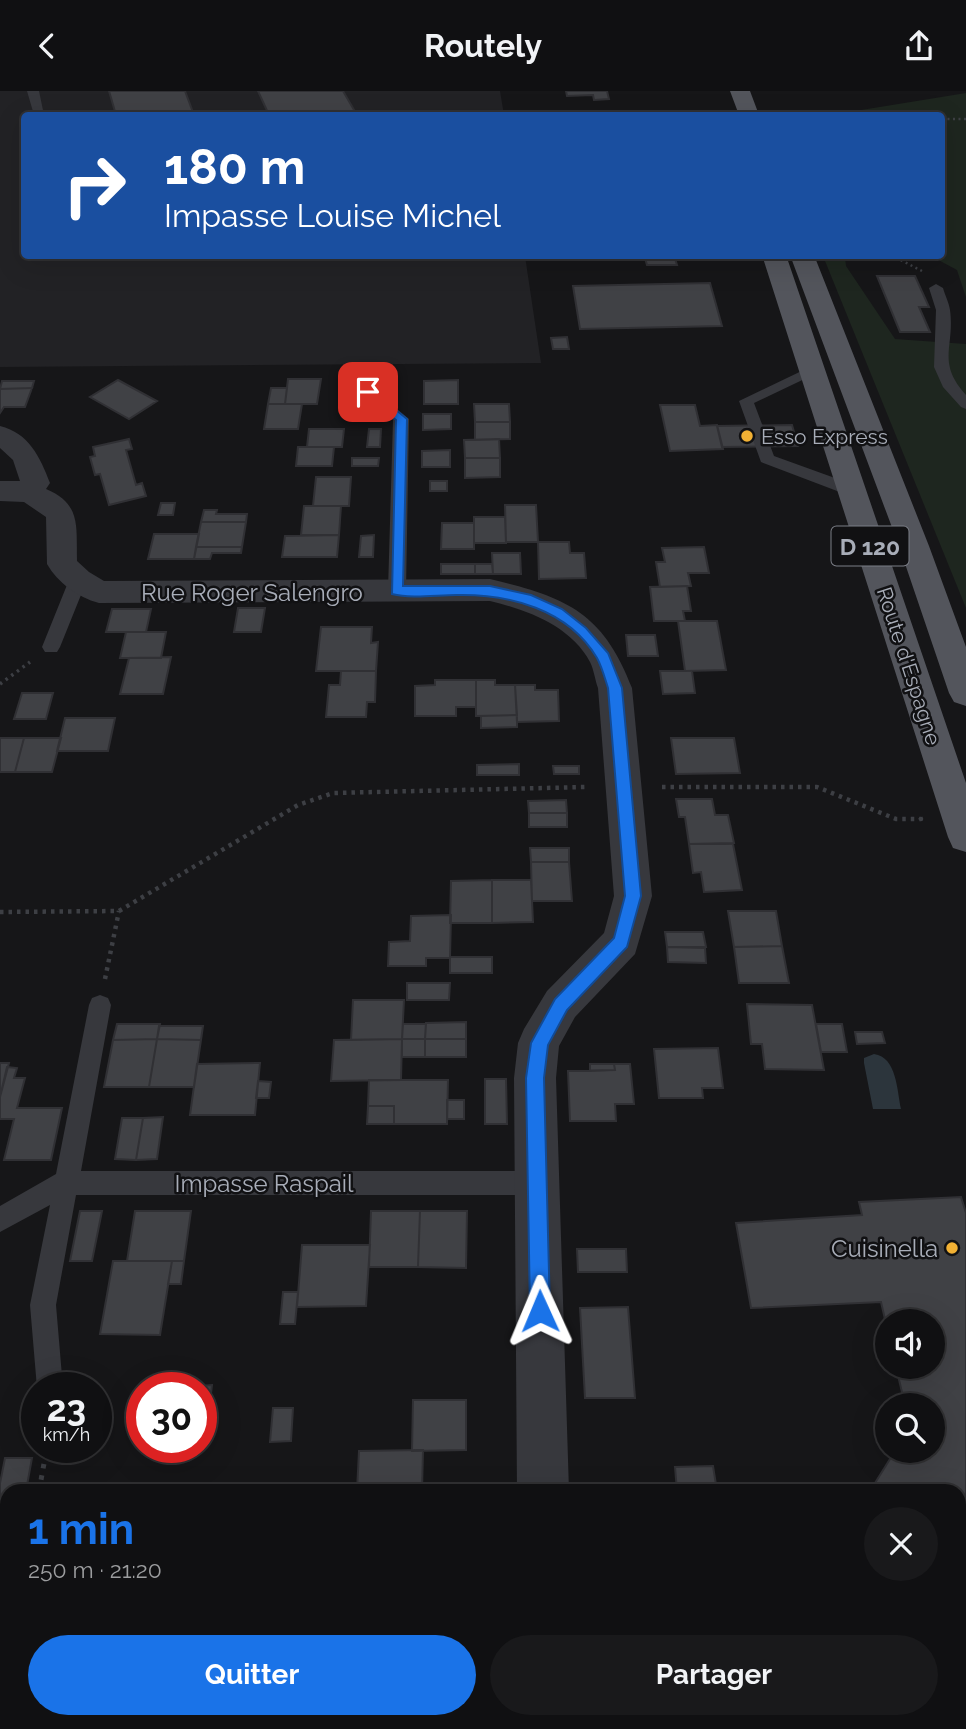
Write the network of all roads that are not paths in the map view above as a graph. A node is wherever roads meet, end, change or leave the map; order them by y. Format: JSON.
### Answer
{"nodes":[{"id":1,"x":33,"y":91,"type":"edge"},
{"id":2,"x":727,"y":95,"type":"edge"},
{"id":3,"x":38,"y":112,"type":"edge"},
{"id":4,"x":746,"y":112,"type":"edge"},
{"id":5,"x":775,"y":259,"type":"edge"},
{"id":6,"x":804,"y":259,"type":"edge"},
{"id":7,"x":936,"y":288,"type":"road end"},
{"id":8,"x":812,"y":370,"type":"junction"},
{"id":9,"x":368,"y":392,"type":"dead end"},
{"id":10,"x":966,"y":404,"type":"edge"},
{"id":11,"x":0,"y":435,"type":"edge"},
{"id":12,"x":851,"y":490,"type":"junction"},
{"id":13,"x":14,"y":491,"type":"edge"},
{"id":14,"x":78,"y":580,"type":"junction"},
{"id":15,"x":397,"y":591,"type":"junction"},
{"id":16,"x":51,"y":647,"type":"road end"},
{"id":17,"x":966,"y":693,"type":"edge"},
{"id":18,"x":966,"y":837,"type":"edge"},
{"id":19,"x":100,"y":1005,"type":"road end"},
{"id":20,"x":64,"y":1182,"type":"junction"},
{"id":21,"x":538,"y":1183,"type":"junction"},
{"id":22,"x":0,"y":1220,"type":"edge"},
{"id":23,"x":49,"y":1372,"type":"edge"},
{"id":24,"x":544,"y":1484,"type":"edge"}],
"edges":[{"from":1,"to":3,"type":"lane"},
{"from":2,"to":4,"type":"main road"},
{"from":5,"to":8,"type":"main road","name":"Route d'Espagne","number":"D 120"},
{"from":6,"to":17,"type":"main road","name":"Route d'Espagne","number":"D 120"},
{"from":7,"to":10,"type":"lane"},
{"from":8,"to":12,"type":"main road","name":"Route d'Espagne","number":"D 120"},
{"from":8,"to":12,"type":"lane"},
{"from":9,"to":15,"type":"lane"},
{"from":11,"to":13,"type":"street"},
{"from":12,"to":18,"type":"main road","name":"Route d'Espagne","number":"D 120"},
{"from":13,"to":14,"type":"street"},
{"from":14,"to":15,"type":"street","name":"Rue Roger Salengro"},
{"from":14,"to":16,"type":"lane"},
{"from":15,"to":21,"type":"street","name":"Rue Roger Salengro"},
{"from":19,"to":20,"type":"lane"},
{"from":20,"to":21,"type":"lane","name":"Impasse Raspail"},
{"from":20,"to":22,"type":"lane"},
{"from":20,"to":23,"type":"lane"},
{"from":21,"to":24,"type":"street","name":"Rue Roger Salengro"}]}
